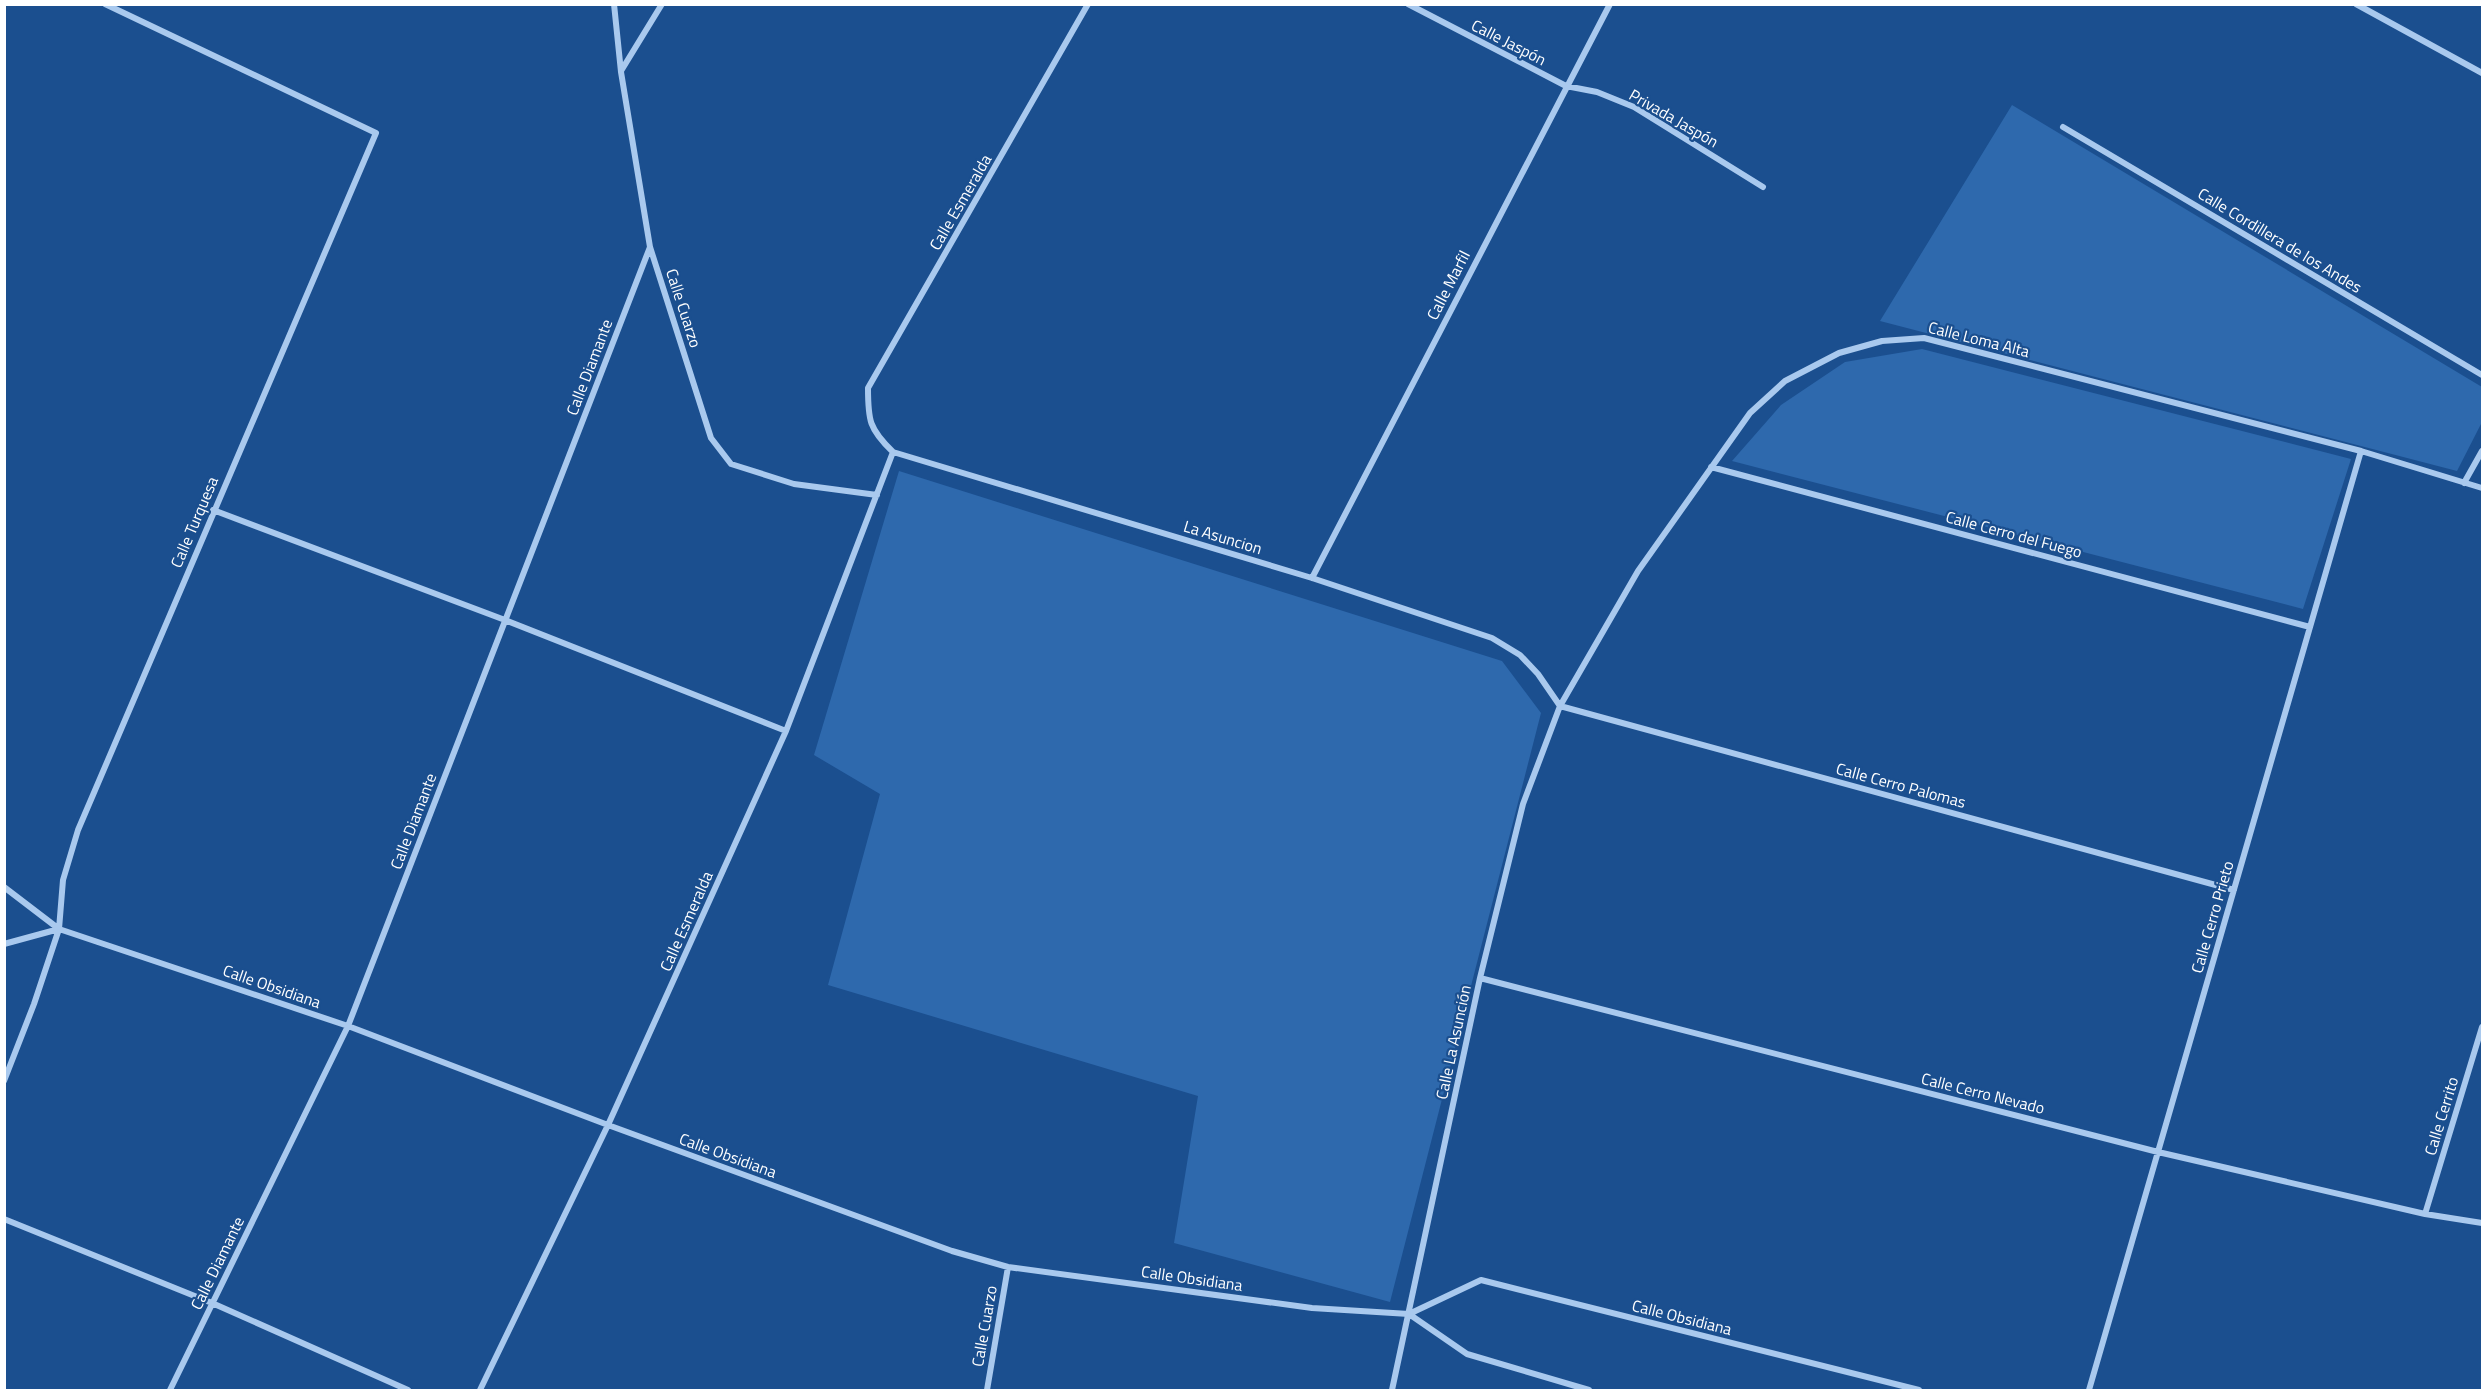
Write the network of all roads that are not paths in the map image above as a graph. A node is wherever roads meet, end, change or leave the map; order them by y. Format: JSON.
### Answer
{"nodes":[{"id":1,"x":105,"y":4,"type":"edge"},
{"id":2,"x":614,"y":4,"type":"edge"},
{"id":3,"x":662,"y":4,"type":"edge"},
{"id":4,"x":1088,"y":4,"type":"edge"},
{"id":5,"x":1408,"y":4,"type":"edge"},
{"id":6,"x":1610,"y":4,"type":"edge"},
{"id":7,"x":2356,"y":4,"type":"edge"},
{"id":8,"x":621,"y":72,"type":"junction"},
{"id":9,"x":2482,"y":73,"type":"edge"},
{"id":10,"x":1566,"y":86,"type":"junction"},
{"id":11,"x":2063,"y":127,"type":"dead end"},
{"id":12,"x":1763,"y":187,"type":"dead end"},
{"id":13,"x":650,"y":247,"type":"junction"},
{"id":14,"x":2482,"y":375,"type":"edge"},
{"id":15,"x":2482,"y":451,"type":"edge"},
{"id":16,"x":893,"y":452,"type":"junction"},
{"id":17,"x":2361,"y":452,"type":"junction"},
{"id":18,"x":1711,"y":467,"type":"junction"},
{"id":19,"x":2464,"y":483,"type":"junction"},
{"id":20,"x":2482,"y":488,"type":"edge"},
{"id":21,"x":877,"y":495,"type":"junction"},
{"id":22,"x":213,"y":510,"type":"junction"},
{"id":23,"x":1312,"y":578,"type":"junction"},
{"id":24,"x":505,"y":620,"type":"junction"},
{"id":25,"x":2310,"y":627,"type":"junction"},
{"id":26,"x":1560,"y":705,"type":"junction"},
{"id":27,"x":786,"y":732,"type":"junction"},
{"id":28,"x":4,"y":887,"type":"edge"},
{"id":29,"x":2234,"y":890,"type":"junction"},
{"id":30,"x":59,"y":929,"type":"junction"},
{"id":31,"x":4,"y":944,"type":"edge"},
{"id":32,"x":1480,"y":978,"type":"junction"},
{"id":33,"x":348,"y":1026,"type":"junction"},
{"id":34,"x":2482,"y":1027,"type":"edge"},
{"id":35,"x":4,"y":1081,"type":"edge"},
{"id":36,"x":608,"y":1125,"type":"junction"},
{"id":37,"x":2158,"y":1152,"type":"junction"},
{"id":38,"x":2425,"y":1214,"type":"junction"},
{"id":39,"x":4,"y":1220,"type":"edge"},
{"id":40,"x":2482,"y":1223,"type":"edge"},
{"id":41,"x":1008,"y":1267,"type":"junction"},
{"id":42,"x":212,"y":1303,"type":"junction"},
{"id":43,"x":1409,"y":1314,"type":"junction"},
{"id":44,"x":170,"y":1390,"type":"edge"},
{"id":45,"x":408,"y":1390,"type":"edge"},
{"id":46,"x":480,"y":1390,"type":"edge"},
{"id":47,"x":987,"y":1390,"type":"edge"},
{"id":48,"x":1392,"y":1390,"type":"edge"},
{"id":49,"x":1588,"y":1390,"type":"edge"},
{"id":50,"x":1919,"y":1390,"type":"edge"},
{"id":51,"x":2089,"y":1390,"type":"edge"}],
"edges":[{"from":1,"to":22,"type":"street","name":"Calle Turquesa"},
{"from":2,"to":8,"type":"street","name":"Calle Cuarzo"},
{"from":3,"to":8,"type":"street"},
{"from":4,"to":16,"type":"street","name":"Calle Esmeralda"},
{"from":5,"to":10,"type":"street","name":"Calle Jaspón"},
{"from":6,"to":10,"type":"street","name":"Calle Marfil"},
{"from":7,"to":9,"type":"street"},
{"from":8,"to":13,"type":"street","name":"Calle Cuarzo"},
{"from":10,"to":12,"type":"street","name":"Privada Jaspón"},
{"from":10,"to":23,"type":"street","name":"Calle Marfil"},
{"from":11,"to":14,"type":"street","name":"Calle Cordillera de los Andes"},
{"from":13,"to":21,"type":"street","name":"Calle Cuarzo"},
{"from":13,"to":24,"type":"street","name":"Calle Diamante"},
{"from":15,"to":19,"type":"street"},
{"from":16,"to":21,"type":"street","name":"Calle Esmeralda"},
{"from":16,"to":23,"type":"street","name":"La Asuncion"},
{"from":17,"to":18,"type":"street","name":"Calle Loma Alta"},
{"from":17,"to":19,"type":"street","name":"Calle Loma Alta"},
{"from":17,"to":25,"type":"street","name":"Calle Cerro Prieto"},
{"from":18,"to":25,"type":"street","name":"Calle Cerro del Fuego"},
{"from":18,"to":26,"type":"street","name":"Calle Loma Alta"},
{"from":19,"to":20,"type":"street","name":"Calle Loma Alta"},
{"from":21,"to":27,"type":"street","name":"Calle Esmeralda"},
{"from":22,"to":24,"type":"street"},
{"from":22,"to":30,"type":"street","name":"Calle Turquesa"},
{"from":23,"to":26,"type":"street","name":"La Asuncion"},
{"from":24,"to":27,"type":"street"},
{"from":24,"to":33,"type":"street","name":"Calle Diamante"},
{"from":25,"to":29,"type":"street","name":"Calle Cerro Prieto"},
{"from":26,"to":29,"type":"street","name":"Calle Cerro Palomas"},
{"from":26,"to":32,"type":"street","name":"Calle La Asunción"},
{"from":27,"to":36,"type":"street","name":"Calle Esmeralda"},
{"from":28,"to":30,"type":"street"},
{"from":29,"to":37,"type":"street","name":"Calle Cerro Prieto"},
{"from":30,"to":31,"type":"street"},
{"from":30,"to":33,"type":"street","name":"Calle Obsidiana"},
{"from":30,"to":35,"type":"street","name":"Calle Turquesa"},
{"from":32,"to":37,"type":"street","name":"Calle Cerro Nevado"},
{"from":32,"to":43,"type":"street","name":"Calle La Asunción"},
{"from":33,"to":36,"type":"street","name":"Calle Obsidiana"},
{"from":33,"to":42,"type":"street","name":"Calle Diamante"},
{"from":34,"to":38,"type":"street","name":"Calle Cerrito"},
{"from":36,"to":41,"type":"street","name":"Calle Obsidiana"},
{"from":36,"to":46,"type":"street","name":"Calle Esmeralda"},
{"from":37,"to":38,"type":"street","name":"Calle Cerro Nevado"},
{"from":37,"to":51,"type":"street","name":"Calle Cerro Prieto"},
{"from":38,"to":40,"type":"street","name":"Calle Cerro Nevado"},
{"from":39,"to":42,"type":"street"},
{"from":41,"to":43,"type":"street","name":"Calle Obsidiana"},
{"from":41,"to":47,"type":"street","name":"Calle Cuarzo"},
{"from":42,"to":44,"type":"street","name":"Calle Diamante"},
{"from":42,"to":45,"type":"street"},
{"from":43,"to":48,"type":"street","name":"Calle La Asunción"},
{"from":43,"to":49,"type":"street"},
{"from":43,"to":50,"type":"street","name":"Calle Obsidiana"}]}
